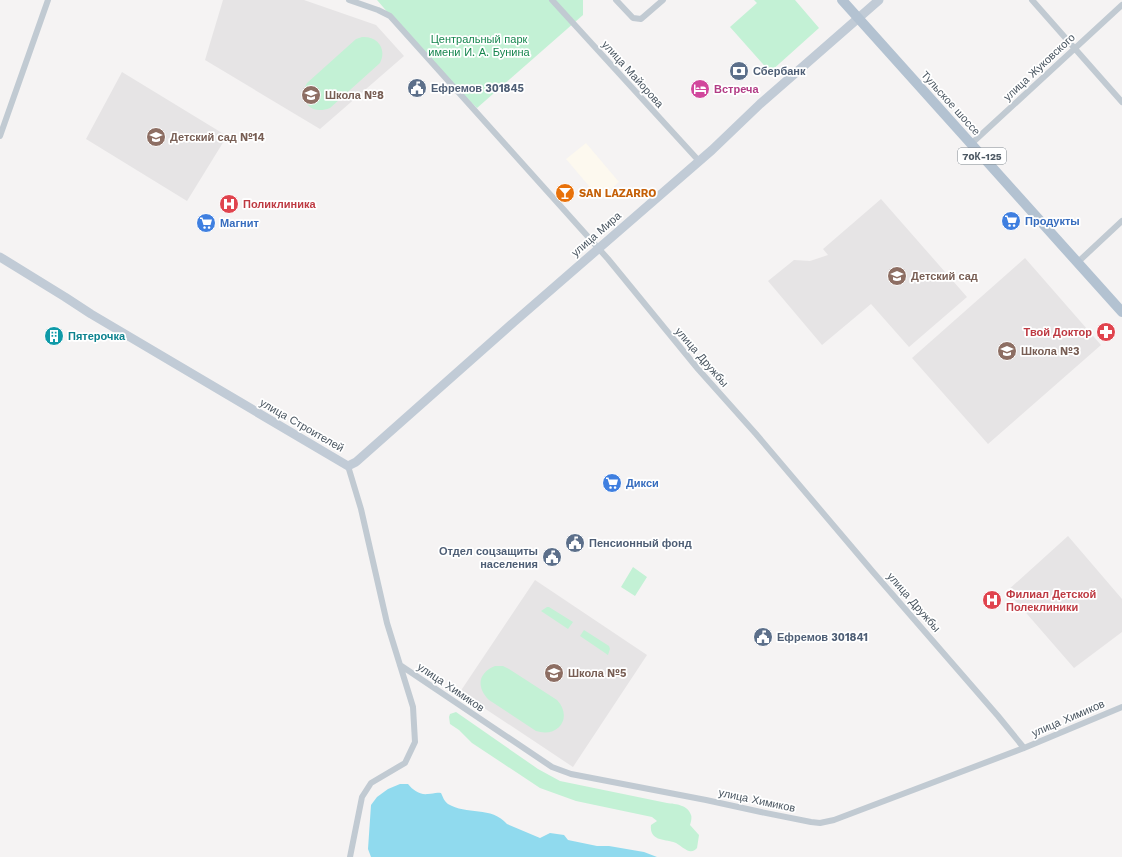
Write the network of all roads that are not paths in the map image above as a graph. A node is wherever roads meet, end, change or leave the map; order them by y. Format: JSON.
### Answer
{"nodes":[{"id":1,"x":48,"y":0,"type":"edge"},
{"id":2,"x":349,"y":0,"type":"edge"},
{"id":3,"x":552,"y":0,"type":"edge"},
{"id":4,"x":616,"y":0,"type":"edge"},
{"id":5,"x":663,"y":0,"type":"edge"},
{"id":6,"x":842,"y":0,"type":"edge"},
{"id":7,"x":879,"y":0,"type":"edge"},
{"id":8,"x":1032,"y":0,"type":"edge"},
{"id":9,"x":1122,"y":5,"type":"edge"},
{"id":10,"x":858,"y":18,"type":"junction"},
{"id":11,"x":1074,"y":48,"type":"junction"},
{"id":12,"x":1122,"y":102,"type":"edge"},
{"id":13,"x":0,"y":136,"type":"edge"},
{"id":14,"x":971,"y":144,"type":"junction"},
{"id":15,"x":699,"y":161,"type":"junction"},
{"id":16,"x":1122,"y":222,"type":"edge"},
{"id":17,"x":598,"y":249,"type":"junction"},
{"id":18,"x":0,"y":257,"type":"edge"},
{"id":19,"x":1078,"y":262,"type":"junction"},
{"id":20,"x":1122,"y":312,"type":"edge"},
{"id":21,"x":348,"y":466,"type":"junction"},
{"id":22,"x":400,"y":666,"type":"junction"},
{"id":23,"x":1122,"y":706,"type":"edge"},
{"id":24,"x":1024,"y":748,"type":"junction"},
{"id":25,"x":350,"y":857,"type":"edge"}],
"edges":[{"from":1,"to":13,"type":"street"},
{"from":2,"to":17,"type":"street","name":"улица Дружбы"},
{"from":3,"to":15,"type":"street","name":"улица Майорова"},
{"from":4,"to":5,"type":"street"},
{"from":6,"to":10,"type":"main road","name":"Тульское шоссе","number":"70К-125"},
{"from":7,"to":10,"type":"street","name":"улица Мира"},
{"from":8,"to":11,"type":"street"},
{"from":9,"to":11,"type":"street","name":"улица Жуковского"},
{"from":10,"to":14,"type":"main road","name":"Тульское шоссе","number":"70К-125"},
{"from":10,"to":15,"type":"street","name":"улица Мира"},
{"from":11,"to":12,"type":"street"},
{"from":11,"to":14,"type":"street","name":"улица Жуковского"},
{"from":14,"to":19,"type":"main road","name":"Тульское шоссе","number":"70К-125"},
{"from":15,"to":17,"type":"street","name":"улица Мира"},
{"from":16,"to":19,"type":"street"},
{"from":17,"to":21,"type":"street","name":"улица Мира"},
{"from":17,"to":24,"type":"street","name":"улица Дружбы"},
{"from":18,"to":21,"type":"street","name":"улица Строителей"},
{"from":19,"to":20,"type":"main road","name":"Тульское шоссе","number":"70К-125"},
{"from":21,"to":22,"type":"street","name":"улица Строителей"},
{"from":22,"to":24,"type":"street","name":"улица Химиков"},
{"from":22,"to":25,"type":"street","name":"улица Строителей"},
{"from":23,"to":24,"type":"street","name":"улица Химиков"}]}
